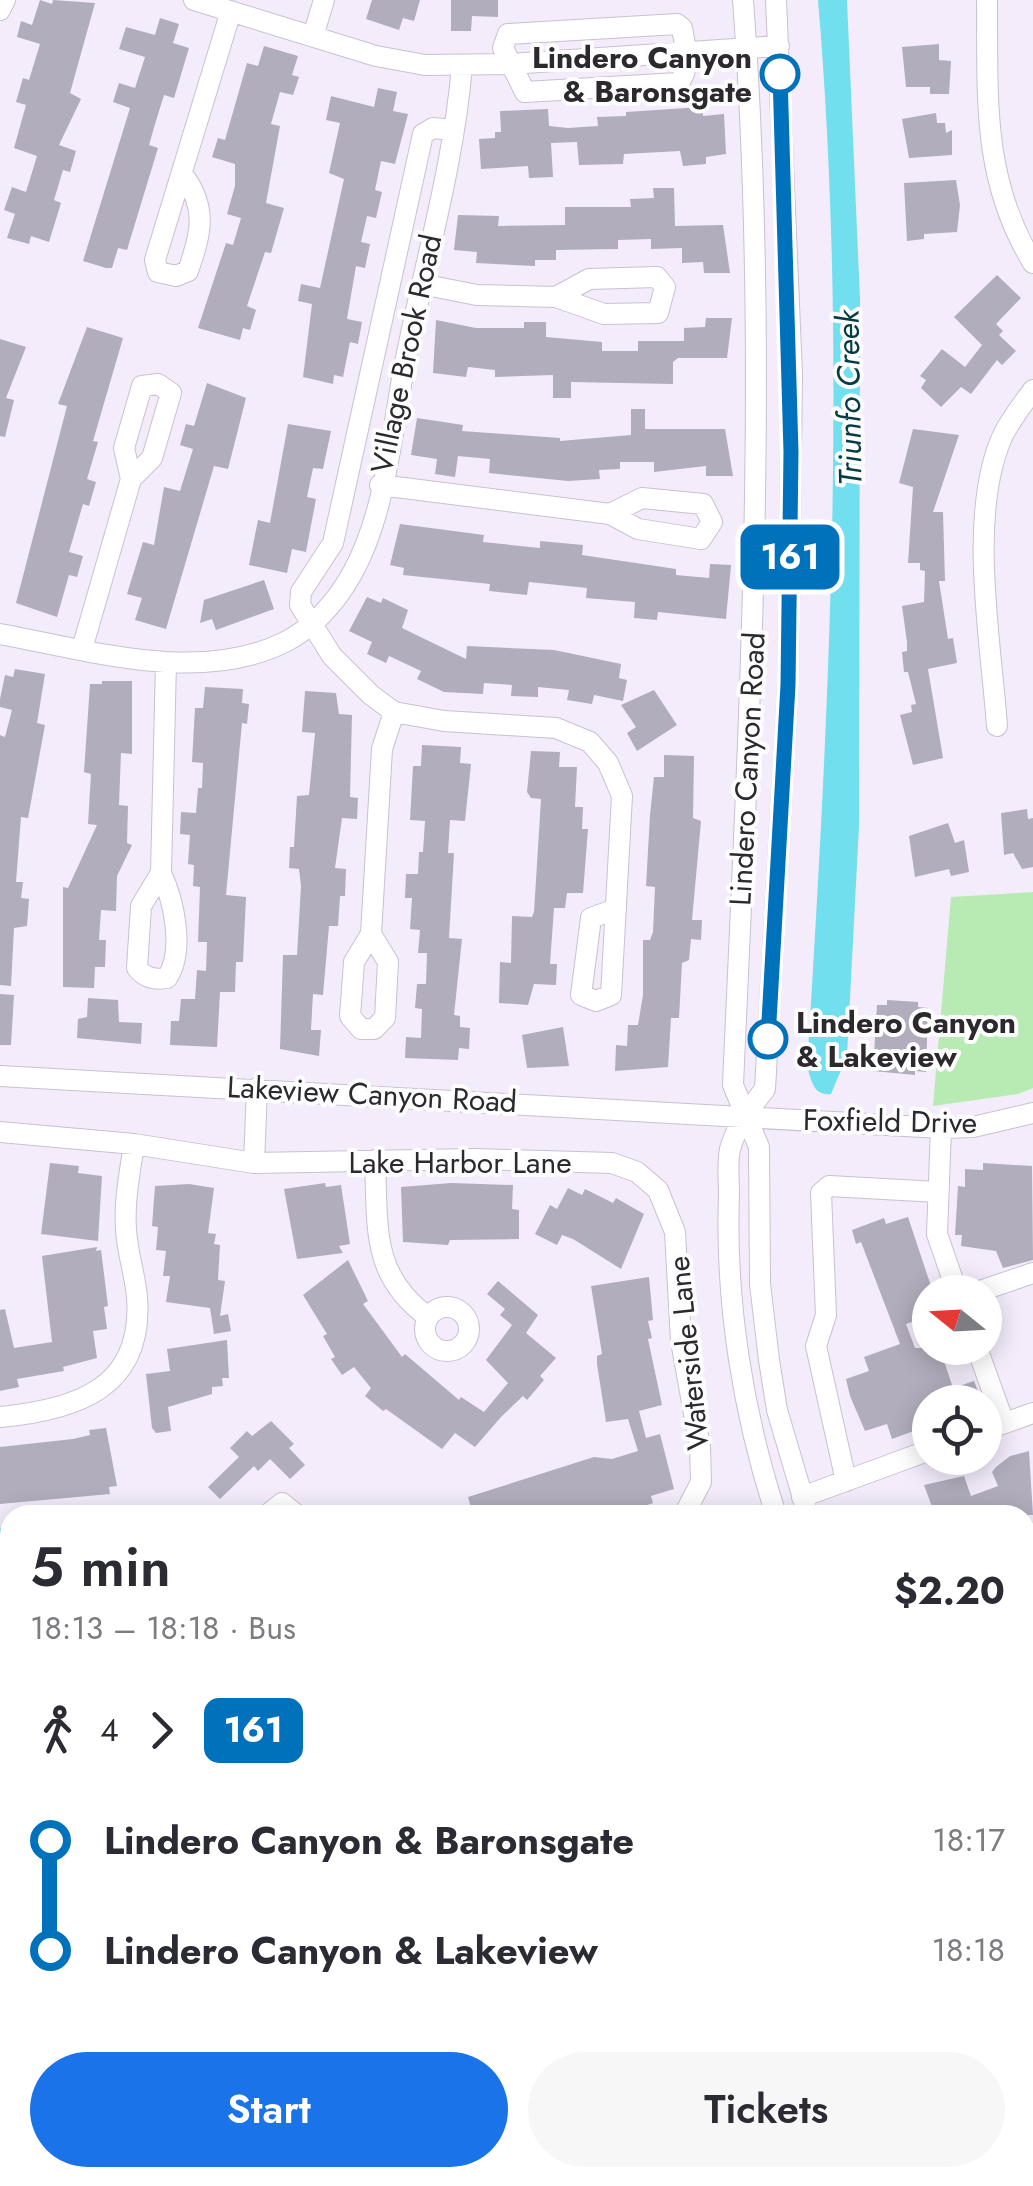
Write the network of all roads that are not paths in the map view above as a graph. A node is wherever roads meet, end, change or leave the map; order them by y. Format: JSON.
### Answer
{"nodes":[{"id":1,"x":4,"y":0,"type":"edge"},
{"id":2,"x":194,"y":0,"type":"edge"},
{"id":3,"x":324,"y":0,"type":"edge"},
{"id":4,"x":743,"y":0,"type":"edge"},
{"id":5,"x":776,"y":0,"type":"edge"},
{"id":6,"x":988,"y":0,"type":"edge"},
{"id":7,"x":0,"y":10,"type":"edge"},
{"id":8,"x":232,"y":11,"type":"junction"},
{"id":9,"x":313,"y":36,"type":"junction"},
{"id":10,"x":779,"y":46,"type":"junction"},
{"id":11,"x":747,"y":48,"type":"junction"},
{"id":12,"x":686,"y":51,"type":"junction"},
{"id":13,"x":510,"y":64,"type":"junction"},
{"id":14,"x":462,"y":66,"type":"junction"},
{"id":15,"x":452,"y":130,"type":"junction"},
{"id":16,"x":183,"y":174,"type":"dead end"},
{"id":17,"x":1033,"y":263,"type":"edge"},
{"id":18,"x":421,"y":284,"type":"junction"},
{"id":19,"x":556,"y":298,"type":"junction"},
{"id":20,"x":1033,"y":390,"type":"edge"},
{"id":21,"x":131,"y":479,"type":"dead end"},
{"id":22,"x":380,"y":485,"type":"junction"},
{"id":23,"x":610,"y":514,"type":"dead end"},
{"id":24,"x":310,"y":626,"type":"junction"},
{"id":25,"x":0,"y":634,"type":"edge"},
{"id":26,"x":82,"y":649,"type":"junction"},
{"id":27,"x":166,"y":662,"type":"junction"},
{"id":28,"x":394,"y":712,"type":"junction"},
{"id":29,"x":997,"y":726,"type":"dead end"},
{"id":30,"x":160,"y":874,"type":"dead end"},
{"id":31,"x":616,"y":909,"type":"dead end"},
{"id":32,"x":371,"y":934,"type":"dead end"},
{"id":33,"x":0,"y":1076,"type":"edge"},
{"id":34,"x":257,"y":1088,"type":"junction"},
{"id":35,"x":1033,"y":1113,"type":"edge"},
{"id":36,"x":744,"y":1116,"type":"junction"},
{"id":37,"x":941,"y":1128,"type":"junction"},
{"id":38,"x":0,"y":1132,"type":"edge"},
{"id":39,"x":134,"y":1144,"type":"junction"},
{"id":40,"x":375,"y":1160,"type":"junction"},
{"id":41,"x":254,"y":1163,"type":"junction"},
{"id":42,"x":658,"y":1190,"type":"joint"},
{"id":43,"x":938,"y":1192,"type":"junction"},
{"id":44,"x":1033,"y":1273,"type":"edge"},
{"id":45,"x":951,"y":1275,"type":"edge"},
{"id":46,"x":1002,"y":1283,"type":"edge"},
{"id":47,"x":428,"y":1318,"type":"dead end"},
{"id":48,"x":1033,"y":1413,"type":"edge"},
{"id":49,"x":0,"y":1417,"type":"edge"},
{"id":50,"x":1002,"y":1423,"type":"edge"},
{"id":51,"x":912,"y":1457,"type":"edge"},
{"id":52,"x":846,"y":1481,"type":"junction"},
{"id":53,"x":689,"y":1505,"type":"edge"},
{"id":54,"x":773,"y":1505,"type":"edge"},
{"id":55,"x":805,"y":1505,"type":"edge"},
{"id":56,"x":807,"y":1505,"type":"edge"}],
"edges":[{"from":1,"to":7,"type":"street"},
{"from":2,"to":8,"type":"street"},
{"from":3,"to":9,"type":"street"},
{"from":4,"to":11,"type":"street","name":"Lindero Canyon Road"},
{"from":5,"to":10,"type":"street","name":"Lindero Canyon Road"},
{"from":6,"to":17,"type":"street"},
{"from":8,"to":9,"type":"street"},
{"from":8,"to":16,"type":"street"},
{"from":9,"to":14,"type":"street"},
{"from":10,"to":11,"type":"street"},
{"from":10,"to":36,"type":"street","name":"Lindero Canyon Road"},
{"from":11,"to":12,"type":"street"},
{"from":11,"to":36,"type":"street","name":"Lindero Canyon Road"},
{"from":12,"to":13,"type":"street"},
{"from":12,"to":13,"type":"street"},
{"from":12,"to":13,"type":"street"},
{"from":13,"to":14,"type":"street"},
{"from":14,"to":15,"type":"street","name":"Village Brook Road"},
{"from":15,"to":18,"type":"street","name":"Village Brook Road"},
{"from":15,"to":24,"type":"street"},
{"from":18,"to":19,"type":"street"},
{"from":18,"to":22,"type":"street","name":"Village Brook Road"},
{"from":19,"to":19,"type":"street"},
{"from":20,"to":29,"type":"street"},
{"from":21,"to":26,"type":"street"},
{"from":22,"to":23,"type":"street"},
{"from":22,"to":24,"type":"street","name":"Village Brook Road"},
{"from":24,"to":27,"type":"street"},
{"from":24,"to":28,"type":"street"},
{"from":25,"to":26,"type":"street"},
{"from":26,"to":27,"type":"street"},
{"from":27,"to":30,"type":"street"},
{"from":28,"to":31,"type":"street"},
{"from":28,"to":32,"type":"street"},
{"from":33,"to":34,"type":"street","name":"Lakeview Canyon Road"},
{"from":34,"to":36,"type":"street","name":"Lakeview Canyon Road"},
{"from":34,"to":41,"type":"street"},
{"from":35,"to":37,"type":"street","name":"Foxfield Drive"},
{"from":36,"to":37,"type":"street","name":"Foxfield Drive"},
{"from":36,"to":54,"type":"street","name":"Lindero Canyon Road"},
{"from":36,"to":55,"type":"street","name":"Lindero Canyon Road"},
{"from":37,"to":43,"type":"street"},
{"from":38,"to":39,"type":"street","name":"Lake Harbor Lane"},
{"from":39,"to":41,"type":"street","name":"Lake Harbor Lane"},
{"from":39,"to":49,"type":"street"},
{"from":40,"to":41,"type":"street","name":"Lake Harbor Lane"},
{"from":40,"to":42,"type":"street","name":"Lake Harbor Lane"},
{"from":40,"to":47,"type":"street"},
{"from":42,"to":53,"type":"street","name":"Waterside Lane"},
{"from":43,"to":45,"type":"street"},
{"from":43,"to":52,"type":"street"},
{"from":44,"to":46,"type":"street"},
{"from":48,"to":50,"type":"street"},
{"from":51,"to":52,"type":"street"},
{"from":52,"to":56,"type":"street"}]}
